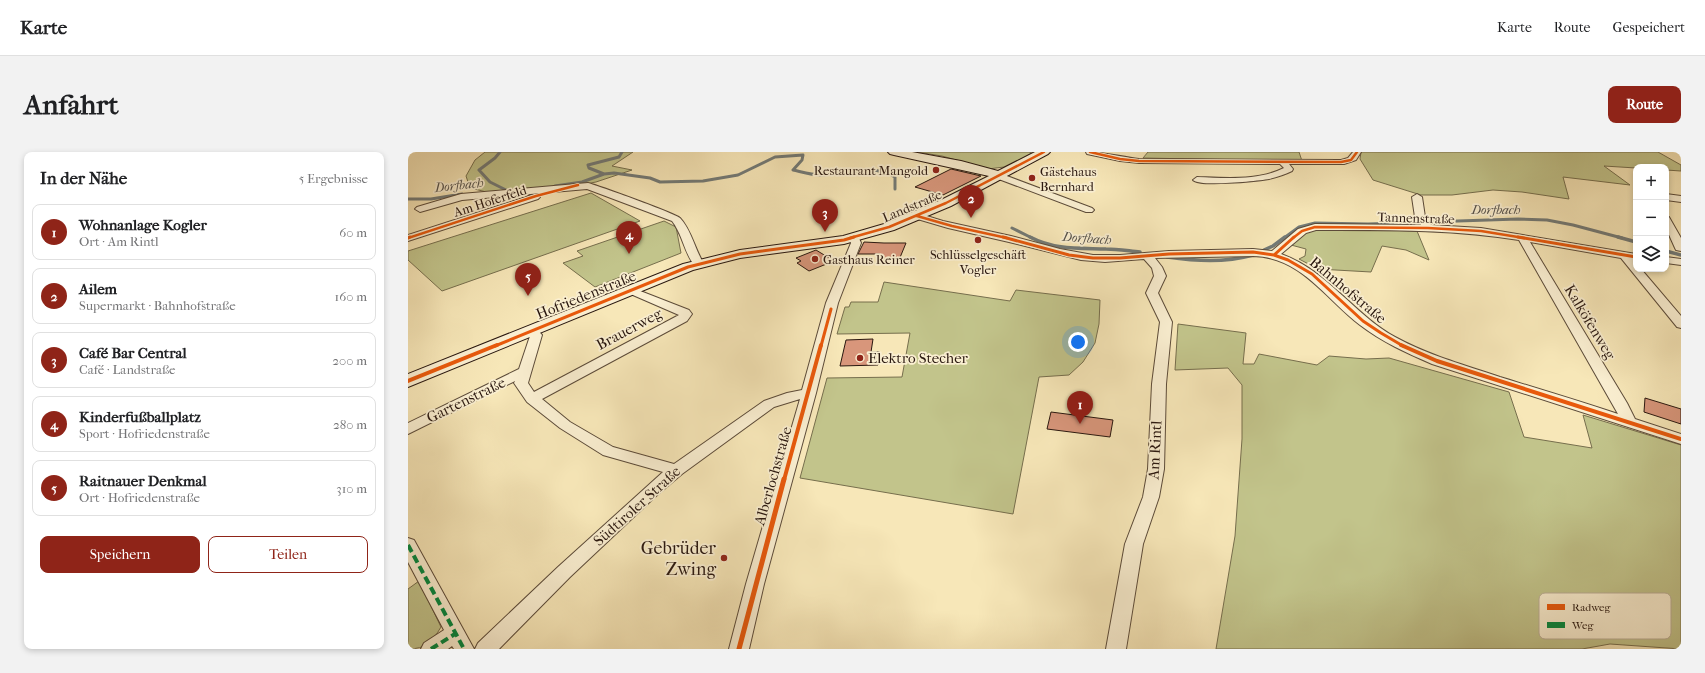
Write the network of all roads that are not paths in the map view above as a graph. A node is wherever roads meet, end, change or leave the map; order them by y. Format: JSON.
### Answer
{"nodes":[{"id":1,"x":894,"y":152,"type":"edge"},
{"id":2,"x":1044,"y":152,"type":"edge"},
{"id":3,"x":1090,"y":152,"type":"edge"},
{"id":4,"x":1357,"y":152,"type":"edge"},
{"id":5,"x":1283,"y":162,"type":"junction"},
{"id":6,"x":999,"y":176,"type":"junction"},
{"id":7,"x":1197,"y":180,"type":"dead end"},
{"id":8,"x":578,"y":185,"type":"junction"},
{"id":9,"x":1417,"y":197,"type":"dead end"},
{"id":10,"x":1669,"y":197,"type":"edge"},
{"id":11,"x":1681,"y":199,"type":"edge"},
{"id":12,"x":420,"y":209,"type":"dead end"},
{"id":13,"x":1089,"y":210,"type":"dead end"},
{"id":14,"x":917,"y":216,"type":"junction"},
{"id":15,"x":1425,"y":224,"type":"junction"},
{"id":16,"x":1669,"y":224,"type":"edge"},
{"id":17,"x":408,"y":238,"type":"edge"},
{"id":18,"x":854,"y":238,"type":"junction"},
{"id":19,"x":1523,"y":239,"type":"junction"},
{"id":20,"x":1680,"y":248,"type":"dead end"},
{"id":21,"x":778,"y":249,"type":"joint"},
{"id":22,"x":1274,"y":255,"type":"junction"},
{"id":23,"x":1630,"y":256,"type":"edge"},
{"id":24,"x":1148,"y":257,"type":"junction"},
{"id":25,"x":1669,"y":260,"type":"edge"},
{"id":26,"x":1681,"y":262,"type":"edge"},
{"id":27,"x":698,"y":264,"type":"junction"},
{"id":28,"x":630,"y":290,"type":"junction"},
{"id":29,"x":1681,"y":324,"type":"edge"},
{"id":30,"x":531,"y":330,"type":"junction"},
{"id":31,"x":523,"y":372,"type":"junction"},
{"id":32,"x":408,"y":381,"type":"edge"},
{"id":33,"x":809,"y":393,"type":"junction"},
{"id":34,"x":532,"y":399,"type":"junction"},
{"id":35,"x":1629,"y":422,"type":"junction"},
{"id":36,"x":408,"y":429,"type":"edge"},
{"id":37,"x":1681,"y":439,"type":"edge"},
{"id":38,"x":676,"y":470,"type":"junction"},
{"id":39,"x":408,"y":545,"type":"edge"},
{"id":40,"x":460,"y":642,"type":"edge"},
{"id":41,"x":431,"y":649,"type":"edge"},
{"id":42,"x":485,"y":649,"type":"edge"},
{"id":43,"x":739,"y":649,"type":"edge"},
{"id":44,"x":1116,"y":649,"type":"edge"}],
"edges":[{"from":1,"to":6,"type":"main road"},
{"from":2,"to":6,"type":"main road","name":"Landstraße"},
{"from":3,"to":5,"type":"street"},
{"from":4,"to":5,"type":"street"},
{"from":5,"to":7,"type":"street"},
{"from":6,"to":13,"type":"street"},
{"from":6,"to":14,"type":"main road","name":"Landstraße"},
{"from":8,"to":12,"type":"street","name":"Am Hoferfeld"},
{"from":8,"to":17,"type":"street","name":"Am Hoferfeld"},
{"from":8,"to":27,"type":"street"},
{"from":9,"to":15,"type":"street"},
{"from":10,"to":11,"type":"street"},
{"from":14,"to":18,"type":"main road","name":"Landstraße"},
{"from":14,"to":24,"type":"street","name":"Bahnhofstraße"},
{"from":15,"to":19,"type":"street","name":"Tannenstraße"},
{"from":15,"to":22,"type":"street","name":"Tannenstraße"},
{"from":16,"to":20,"type":"street"},
{"from":18,"to":21,"type":"main road","name":"Landstraße"},
{"from":18,"to":33,"type":"street","name":"Alberlochstraße"},
{"from":19,"to":23,"type":"street","name":"Tannenstraße"},
{"from":19,"to":35,"type":"street","name":"Kalköfenweg"},
{"from":21,"to":27,"type":"main road","name":"Hofriedenstraße"},
{"from":22,"to":24,"type":"street","name":"Bahnhofstraße"},
{"from":22,"to":35,"type":"street","name":"Bahnhofstraße"},
{"from":23,"to":29,"type":"street"},
{"from":24,"to":44,"type":"street","name":"Am Rintl"},
{"from":25,"to":26,"type":"street"},
{"from":27,"to":28,"type":"main road","name":"Hofriedenstraße"},
{"from":28,"to":30,"type":"main road","name":"Hofriedenstraße"},
{"from":28,"to":34,"type":"street","name":"Brauerweg"},
{"from":30,"to":31,"type":"street"},
{"from":30,"to":32,"type":"main road","name":"Hofriedenstraße"},
{"from":31,"to":34,"type":"street"},
{"from":31,"to":36,"type":"street","name":"Gartenstraße"},
{"from":33,"to":38,"type":"street","name":"Südtiroler Straße"},
{"from":33,"to":43,"type":"street","name":"Alberlochstraße"},
{"from":34,"to":38,"type":"street"},
{"from":35,"to":37,"type":"street","name":"Bahnhofstraße"},
{"from":38,"to":42,"type":"street","name":"Südtiroler Straße"},
{"from":39,"to":40,"type":"street"},
{"from":40,"to":41,"type":"street"}]}
